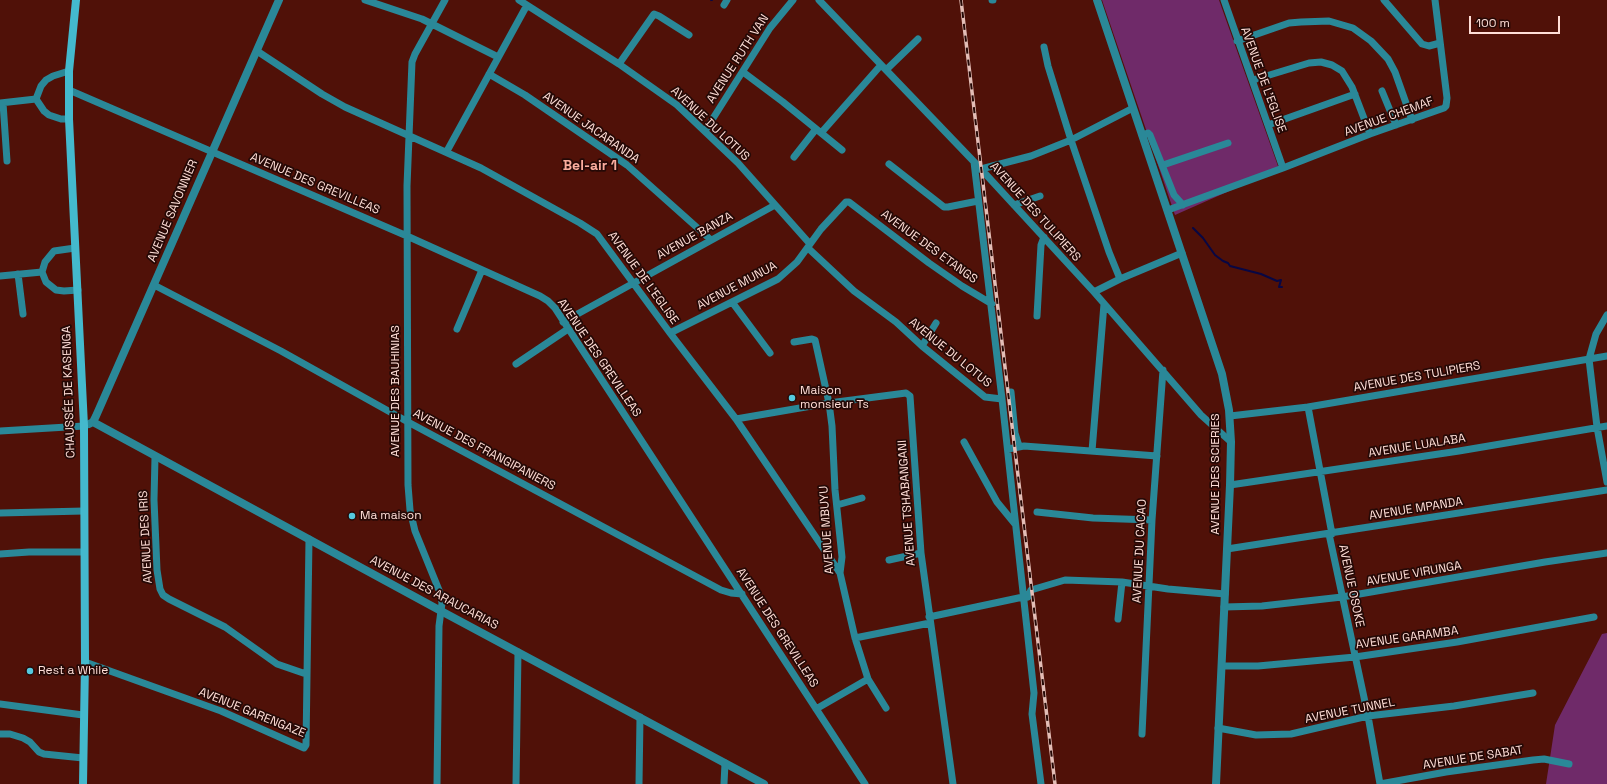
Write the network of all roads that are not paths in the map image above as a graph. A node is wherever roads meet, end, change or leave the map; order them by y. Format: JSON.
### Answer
{"nodes":[{"id":1,"x":76,"y":0,"type":"edge"},
{"id":2,"x":280,"y":0,"type":"edge"},
{"id":3,"x":365,"y":0,"type":"edge"},
{"id":4,"x":445,"y":0,"type":"edge"},
{"id":5,"x":519,"y":0,"type":"edge"},
{"id":6,"x":793,"y":0,"type":"edge"},
{"id":7,"x":819,"y":0,"type":"edge"},
{"id":8,"x":1097,"y":0,"type":"edge"},
{"id":9,"x":1224,"y":0,"type":"edge"},
{"id":10,"x":1435,"y":0,"type":"edge"},
{"id":11,"x":1387,"y":1,"type":"edge"},
{"id":12,"x":527,"y":5,"type":"junction"},
{"id":13,"x":433,"y":23,"type":"junction"},
{"id":14,"x":689,"y":35,"type":"dead end"},
{"id":15,"x":918,"y":39,"type":"dead end"},
{"id":16,"x":1237,"y":41,"type":"junction"},
{"id":17,"x":1440,"y":43,"type":"junction"},
{"id":18,"x":1044,"y":47,"type":"dead end"},
{"id":19,"x":257,"y":51,"type":"junction"},
{"id":20,"x":498,"y":57,"type":"junction"},
{"id":21,"x":619,"y":64,"type":"junction"},
{"id":22,"x":883,"y":67,"type":"junction"},
{"id":23,"x":70,"y":71,"type":"junction"},
{"id":24,"x":743,"y":72,"type":"junction"},
{"id":25,"x":489,"y":74,"type":"junction"},
{"id":26,"x":1253,"y":80,"type":"junction"},
{"id":27,"x":69,"y":90,"type":"junction"},
{"id":28,"x":1382,"y":91,"type":"dead end"},
{"id":29,"x":1355,"y":94,"type":"junction"},
{"id":30,"x":36,"y":99,"type":"junction"},
{"id":31,"x":2,"y":103,"type":"edge"},
{"id":32,"x":1133,"y":108,"type":"junction"},
{"id":33,"x":69,"y":119,"type":"junction"},
{"id":34,"x":1412,"y":120,"type":"junction"},
{"id":35,"x":1268,"y":125,"type":"junction"},
{"id":36,"x":1396,"y":125,"type":"junction"},
{"id":37,"x":705,"y":131,"type":"junction"},
{"id":38,"x":818,"y":131,"type":"junction"},
{"id":39,"x":1370,"y":134,"type":"junction"},
{"id":40,"x":408,"y":135,"type":"junction"},
{"id":41,"x":1142,"y":135,"type":"junction"},
{"id":42,"x":1071,"y":140,"type":"junction"},
{"id":43,"x":1228,"y":144,"type":"dead end"},
{"id":44,"x":842,"y":150,"type":"dead end"},
{"id":45,"x":447,"y":151,"type":"junction"},
{"id":46,"x":212,"y":152,"type":"junction"},
{"id":47,"x":794,"y":157,"type":"dead end"},
{"id":48,"x":7,"y":161,"type":"dead end"},
{"id":49,"x":974,"y":162,"type":"junction"},
{"id":50,"x":889,"y":164,"type":"dead end"},
{"id":51,"x":1163,"y":165,"type":"junction"},
{"id":52,"x":1283,"y":168,"type":"junction"},
{"id":53,"x":981,"y":169,"type":"junction"},
{"id":54,"x":1040,"y":196,"type":"dead end"},
{"id":55,"x":978,"y":201,"type":"junction"},
{"id":56,"x":1014,"y":204,"type":"junction"},
{"id":57,"x":775,"y":205,"type":"junction"},
{"id":58,"x":1183,"y":205,"type":"junction"},
{"id":59,"x":856,"y":206,"type":"joint"},
{"id":60,"x":1168,"y":210,"type":"junction"},
{"id":61,"x":407,"y":236,"type":"junction"},
{"id":62,"x":1044,"y":237,"type":"junction"},
{"id":63,"x":711,"y":240,"type":"junction"},
{"id":64,"x":809,"y":246,"type":"junction"},
{"id":65,"x":75,"y":248,"type":"junction"},
{"id":66,"x":1182,"y":253,"type":"junction"},
{"id":67,"x":482,"y":270,"type":"junction"},
{"id":68,"x":42,"y":272,"type":"junction"},
{"id":69,"x":18,"y":274,"type":"junction"},
{"id":70,"x":0,"y":276,"type":"edge"},
{"id":71,"x":1120,"y":279,"type":"junction"},
{"id":72,"x":634,"y":283,"type":"junction"},
{"id":73,"x":154,"y":285,"type":"junction"},
{"id":74,"x":78,"y":290,"type":"junction"},
{"id":75,"x":1094,"y":292,"type":"junction"},
{"id":76,"x":732,"y":302,"type":"junction"},
{"id":77,"x":992,"y":304,"type":"junction"},
{"id":78,"x":1104,"y":304,"type":"junction"},
{"id":79,"x":23,"y":314,"type":"dead end"},
{"id":80,"x":1607,"y":315,"type":"edge"},
{"id":81,"x":1037,"y":316,"type":"dead end"},
{"id":82,"x":563,"y":322,"type":"junction"},
{"id":83,"x":936,"y":323,"type":"dead end"},
{"id":84,"x":457,"y":329,"type":"dead end"},
{"id":85,"x":568,"y":329,"type":"junction"},
{"id":86,"x":670,"y":333,"type":"junction"},
{"id":87,"x":794,"y":342,"type":"dead end"},
{"id":88,"x":922,"y":346,"type":"junction"},
{"id":89,"x":770,"y":353,"type":"dead end"},
{"id":90,"x":1607,"y":356,"type":"edge"},
{"id":91,"x":1589,"y":359,"type":"junction"},
{"id":92,"x":516,"y":364,"type":"dead end"},
{"id":93,"x":1163,"y":370,"type":"junction"},
{"id":94,"x":1011,"y":392,"type":"dead end"},
{"id":95,"x":1002,"y":399,"type":"junction"},
{"id":96,"x":829,"y":404,"type":"junction"},
{"id":97,"x":1308,"y":407,"type":"junction"},
{"id":98,"x":1230,"y":416,"type":"junction"},
{"id":99,"x":736,"y":419,"type":"junction"},
{"id":100,"x":93,"y":422,"type":"junction"},
{"id":101,"x":408,"y":422,"type":"junction"},
{"id":102,"x":84,"y":426,"type":"junction"},
{"id":103,"x":1607,"y":426,"type":"edge"},
{"id":104,"x":1597,"y":427,"type":"junction"},
{"id":105,"x":0,"y":431,"type":"edge"},
{"id":106,"x":964,"y":442,"type":"dead end"},
{"id":107,"x":1231,"y":442,"type":"junction"},
{"id":108,"x":1019,"y":446,"type":"junction"},
{"id":109,"x":1008,"y":449,"type":"junction"},
{"id":110,"x":1092,"y":451,"type":"junction"},
{"id":111,"x":155,"y":456,"type":"junction"},
{"id":112,"x":1157,"y":456,"type":"junction"},
{"id":113,"x":1320,"y":472,"type":"junction"},
{"id":114,"x":1607,"y":482,"type":"edge"},
{"id":115,"x":1230,"y":485,"type":"junction"},
{"id":116,"x":1607,"y":490,"type":"edge"},
{"id":117,"x":862,"y":498,"type":"dead end"},
{"id":118,"x":836,"y":504,"type":"junction"},
{"id":119,"x":84,"y":511,"type":"junction"},
{"id":120,"x":1037,"y":512,"type":"dead end"},
{"id":121,"x":0,"y":514,"type":"edge"},
{"id":122,"x":1152,"y":520,"type":"junction"},
{"id":123,"x":1015,"y":524,"type":"junction"},
{"id":124,"x":1331,"y":534,"type":"junction"},
{"id":125,"x":309,"y":539,"type":"junction"},
{"id":126,"x":1228,"y":549,"type":"junction"},
{"id":127,"x":84,"y":552,"type":"junction"},
{"id":128,"x":921,"y":553,"type":"junction"},
{"id":129,"x":1607,"y":553,"type":"edge"},
{"id":130,"x":0,"y":554,"type":"edge"},
{"id":131,"x":889,"y":560,"type":"dead end"},
{"id":132,"x":840,"y":573,"type":"junction"},
{"id":133,"x":1122,"y":582,"type":"junction"},
{"id":134,"x":1148,"y":586,"type":"junction"},
{"id":135,"x":742,"y":594,"type":"junction"},
{"id":136,"x":1225,"y":594,"type":"junction"},
{"id":137,"x":1023,"y":597,"type":"junction"},
{"id":138,"x":1342,"y":597,"type":"junction"},
{"id":139,"x":1224,"y":607,"type":"junction"},
{"id":140,"x":441,"y":611,"type":"junction"},
{"id":141,"x":1594,"y":617,"type":"dead end"},
{"id":142,"x":1118,"y":619,"type":"dead end"},
{"id":143,"x":930,"y":620,"type":"junction"},
{"id":144,"x":855,"y":638,"type":"junction"},
{"id":145,"x":518,"y":652,"type":"junction"},
{"id":146,"x":1355,"y":656,"type":"junction"},
{"id":147,"x":85,"y":662,"type":"junction"},
{"id":148,"x":1222,"y":666,"type":"junction"},
{"id":149,"x":306,"y":674,"type":"junction"},
{"id":150,"x":868,"y":679,"type":"junction"},
{"id":151,"x":1533,"y":693,"type":"dead end"},
{"id":152,"x":0,"y":704,"type":"edge"},
{"id":153,"x":886,"y":708,"type":"dead end"},
{"id":154,"x":816,"y":709,"type":"junction"},
{"id":155,"x":83,"y":715,"type":"junction"},
{"id":156,"x":1368,"y":716,"type":"junction"},
{"id":157,"x":640,"y":717,"type":"junction"},
{"id":158,"x":1218,"y":728,"type":"junction"},
{"id":159,"x":0,"y":734,"type":"edge"},
{"id":160,"x":1142,"y":734,"type":"dead end"},
{"id":161,"x":83,"y":758,"type":"junction"},
{"id":162,"x":725,"y":763,"type":"junction"},
{"id":163,"x":1569,"y":764,"type":"dead end"},
{"id":164,"x":83,"y":784,"type":"edge"},
{"id":165,"x":437,"y":784,"type":"edge"},
{"id":166,"x":516,"y":784,"type":"edge"},
{"id":167,"x":639,"y":784,"type":"edge"},
{"id":168,"x":724,"y":784,"type":"edge"},
{"id":169,"x":764,"y":784,"type":"edge"},
{"id":170,"x":865,"y":784,"type":"edge"},
{"id":171,"x":953,"y":784,"type":"edge"},
{"id":172,"x":1040,"y":784,"type":"edge"},
{"id":173,"x":1216,"y":784,"type":"edge"},
{"id":174,"x":1380,"y":784,"type":"edge"}],
"edges":[{"from":1,"to":23,"type":"main road","name":"CHAUSSÉE DE KASENGA"},
{"from":2,"to":19,"type":"street","name":"AVENUE SAVONNIER"},
{"from":3,"to":13,"type":"street"},
{"from":4,"to":13,"type":"street","name":"AVENUE DES BAUHINIAS"},
{"from":5,"to":12,"type":"street","name":"AVENUE DU LOTUS"},
{"from":6,"to":24,"type":"street","name":"AVENUE RUTH VAN"},
{"from":7,"to":22,"type":"street","name":"AVENUE DES TULIPIERS"},
{"from":8,"to":32,"type":"street","name":"AVENUE DES SCIERIES"},
{"from":9,"to":16,"type":"street","name":"AVENUE DE L'EGLISE"},
{"from":10,"to":17,"type":"street","name":"AVENUE CHEMAF"},
{"from":11,"to":17,"type":"street"},
{"from":12,"to":20,"type":"street"},
{"from":12,"to":21,"type":"street","name":"AVENUE DU LOTUS"},
{"from":13,"to":20,"type":"street"},
{"from":13,"to":40,"type":"street","name":"AVENUE DES BAUHINIAS"},
{"from":14,"to":21,"type":"street"},
{"from":15,"to":22,"type":"street"},
{"from":16,"to":26,"type":"street","name":"AVENUE DE L'EGLISE"},
{"from":16,"to":34,"type":"street"},
{"from":17,"to":34,"type":"street","name":"AVENUE CHEMAF"},
{"from":18,"to":42,"type":"street"},
{"from":19,"to":40,"type":"street","name":"AVENUE DE L'EGLISE"},
{"from":19,"to":46,"type":"street","name":"AVENUE SAVONNIER"},
{"from":20,"to":25,"type":"street"},
{"from":21,"to":37,"type":"street","name":"AVENUE DU LOTUS"},
{"from":22,"to":38,"type":"street"},
{"from":22,"to":49,"type":"street","name":"AVENUE DES TULIPIERS"},
{"from":23,"to":27,"type":"main road","name":"CHAUSSÉE DE KASENGA"},
{"from":23,"to":30,"type":"street"},
{"from":24,"to":37,"type":"street","name":"AVENUE RUTH VAN"},
{"from":24,"to":38,"type":"street"},
{"from":25,"to":45,"type":"street"},
{"from":25,"to":63,"type":"street","name":"AVENUE JACARANDA"},
{"from":26,"to":29,"type":"street"},
{"from":26,"to":35,"type":"street","name":"AVENUE DE L'EGLISE"},
{"from":27,"to":33,"type":"main road","name":"CHAUSSÉE DE KASENGA"},
{"from":27,"to":46,"type":"street","name":"AVENUE DES GREVILLEAS"},
{"from":28,"to":36,"type":"street"},
{"from":29,"to":35,"type":"street"},
{"from":29,"to":39,"type":"street"},
{"from":30,"to":31,"type":"street"},
{"from":30,"to":33,"type":"street"},
{"from":31,"to":48,"type":"street"},
{"from":32,"to":41,"type":"street","name":"AVENUE DES SCIERIES"},
{"from":32,"to":42,"type":"street"},
{"from":33,"to":65,"type":"main road","name":"CHAUSSÉE DE KASENGA"},
{"from":34,"to":36,"type":"street","name":"AVENUE CHEMAF"},
{"from":35,"to":52,"type":"street","name":"AVENUE DE L'EGLISE"},
{"from":36,"to":39,"type":"street","name":"AVENUE CHEMAF"},
{"from":37,"to":57,"type":"street","name":"AVENUE DU LOTUS"},
{"from":38,"to":44,"type":"street"},
{"from":38,"to":47,"type":"street"},
{"from":39,"to":52,"type":"street","name":"AVENUE CHEMAF"},
{"from":40,"to":45,"type":"street","name":"AVENUE DE L'EGLISE"},
{"from":40,"to":61,"type":"street","name":"AVENUE DES BAUHINIAS"},
{"from":41,"to":51,"type":"street"},
{"from":41,"to":60,"type":"street","name":"AVENUE DES SCIERIES"},
{"from":42,"to":53,"type":"street"},
{"from":42,"to":71,"type":"street"},
{"from":43,"to":51,"type":"street"},
{"from":45,"to":72,"type":"street","name":"AVENUE DE L'EGLISE"},
{"from":46,"to":61,"type":"street","name":"AVENUE DES GREVILLEAS"},
{"from":46,"to":73,"type":"street","name":"AVENUE SAVONNIER"},
{"from":49,"to":53,"type":"street","name":"AVENUE DES TULIPIERS"},
{"from":49,"to":55,"type":"street","name":"AVENUE DES ETANGS"},
{"from":50,"to":55,"type":"street"},
{"from":51,"to":58,"type":"street"},
{"from":52,"to":58,"type":"street","name":"AVENUE CHEMAF"},
{"from":53,"to":56,"type":"street","name":"AVENUE DES TULIPIERS"},
{"from":54,"to":56,"type":"street"},
{"from":55,"to":77,"type":"street","name":"AVENUE DES ETANGS"},
{"from":56,"to":62,"type":"street","name":"AVENUE DES TULIPIERS"},
{"from":57,"to":63,"type":"street","name":"AVENUE BANZA"},
{"from":57,"to":64,"type":"street","name":"AVENUE DU LOTUS"},
{"from":58,"to":60,"type":"street","name":"AVENUE CHEMAF"},
{"from":59,"to":64,"type":"street","name":"AVENUE MUNUA"},
{"from":59,"to":77,"type":"street","name":"AVENUE DES ETANGS"},
{"from":60,"to":66,"type":"street","name":"AVENUE DES SCIERIES"},
{"from":61,"to":67,"type":"street","name":"AVENUE DES GREVILLEAS"},
{"from":61,"to":101,"type":"street","name":"AVENUE DES BAUHINIAS"},
{"from":62,"to":75,"type":"street","name":"AVENUE DES TULIPIERS"},
{"from":62,"to":81,"type":"street"},
{"from":63,"to":72,"type":"street","name":"AVENUE BANZA"},
{"from":64,"to":76,"type":"street","name":"AVENUE MUNUA"},
{"from":64,"to":88,"type":"street","name":"AVENUE DU LOTUS"},
{"from":65,"to":68,"type":"street"},
{"from":65,"to":74,"type":"main road","name":"CHAUSSÉE DE KASENGA"},
{"from":66,"to":71,"type":"street"},
{"from":66,"to":98,"type":"street","name":"AVENUE DES SCIERIES"},
{"from":67,"to":82,"type":"street","name":"AVENUE DES GREVILLEAS"},
{"from":67,"to":84,"type":"street"},
{"from":68,"to":69,"type":"street"},
{"from":68,"to":74,"type":"street"},
{"from":69,"to":70,"type":"street"},
{"from":69,"to":79,"type":"street"},
{"from":71,"to":75,"type":"street"},
{"from":72,"to":82,"type":"street","name":"AVENUE BANZA"},
{"from":72,"to":86,"type":"street","name":"AVENUE DE L'EGLISE"},
{"from":73,"to":100,"type":"street","name":"AVENUE SAVONNIER"},
{"from":73,"to":101,"type":"street","name":"AVENUE DES FRANGIPANIERS"},
{"from":74,"to":102,"type":"main road","name":"CHAUSSÉE DE KASENGA"},
{"from":75,"to":78,"type":"street","name":"AVENUE DES TULIPIERS"},
{"from":76,"to":86,"type":"street","name":"AVENUE MUNUA"},
{"from":76,"to":89,"type":"street"},
{"from":77,"to":95,"type":"street","name":"AVENUE DES ETANGS"},
{"from":78,"to":93,"type":"street","name":"AVENUE DES TULIPIERS"},
{"from":78,"to":110,"type":"street"},
{"from":80,"to":91,"type":"street"},
{"from":82,"to":85,"type":"street","name":"AVENUE DES GREVILLEAS"},
{"from":83,"to":88,"type":"street"},
{"from":85,"to":92,"type":"street"},
{"from":85,"to":135,"type":"street","name":"AVENUE DES GREVILLEAS"},
{"from":86,"to":99,"type":"street","name":"AVENUE DE L'EGLISE"},
{"from":87,"to":96,"type":"street","name":"AVENUE MBUYU"},
{"from":88,"to":95,"type":"street","name":"AVENUE DU LOTUS"},
{"from":90,"to":91,"type":"street","name":"AVENUE DES TULIPIERS"},
{"from":91,"to":97,"type":"street","name":"AVENUE DES TULIPIERS"},
{"from":91,"to":104,"type":"street"},
{"from":93,"to":107,"type":"street","name":"AVENUE DES TULIPIERS"},
{"from":93,"to":112,"type":"street","name":"AVENUE DU CACAO"},
{"from":94,"to":108,"type":"street"},
{"from":95,"to":109,"type":"street"},
{"from":96,"to":99,"type":"street","name":"AVENUE TSHABANGANI"},
{"from":96,"to":118,"type":"street","name":"AVENUE MBUYU"},
{"from":96,"to":128,"type":"street","name":"AVENUE TSHABANGANI"},
{"from":97,"to":98,"type":"street","name":"AVENUE DES TULIPIERS"},
{"from":97,"to":113,"type":"street","name":"AVENUE OSOKE"},
{"from":98,"to":107,"type":"street","name":"AVENUE DES SCIERIES"},
{"from":99,"to":132,"type":"street","name":"AVENUE DE L'EGLISE"},
{"from":100,"to":102,"type":"street"},
{"from":100,"to":111,"type":"street","name":"AVENUE DES ARAUCARIAS"},
{"from":101,"to":135,"type":"street","name":"AVENUE DES FRANGIPANIERS"},
{"from":101,"to":140,"type":"street","name":"AVENUE DES BAUHINIAS"},
{"from":102,"to":105,"type":"street"},
{"from":102,"to":119,"type":"main road","name":"CHAUSSÉE DE KASENGA"},
{"from":103,"to":104,"type":"street","name":"AVENUE LUALABA"},
{"from":104,"to":113,"type":"street","name":"AVENUE LUALABA"},
{"from":104,"to":114,"type":"street"},
{"from":106,"to":123,"type":"street"},
{"from":107,"to":115,"type":"street","name":"AVENUE DES SCIERIES"},
{"from":108,"to":109,"type":"street"},
{"from":108,"to":110,"type":"street"},
{"from":109,"to":123,"type":"street"},
{"from":110,"to":112,"type":"street"},
{"from":111,"to":125,"type":"street","name":"AVENUE DES ARAUCARIAS"},
{"from":111,"to":149,"type":"street","name":"AVENUE DES IRIS"},
{"from":112,"to":122,"type":"street","name":"AVENUE DU CACAO"},
{"from":113,"to":115,"type":"street","name":"AVENUE LUALABA"},
{"from":113,"to":124,"type":"street","name":"AVENUE OSOKE"},
{"from":115,"to":126,"type":"street","name":"AVENUE DES SCIERIES"},
{"from":116,"to":124,"type":"street","name":"AVENUE MPANDA"},
{"from":117,"to":118,"type":"street"},
{"from":118,"to":132,"type":"street","name":"AVENUE MBUYU"},
{"from":119,"to":121,"type":"street"},
{"from":119,"to":127,"type":"main road","name":"CHAUSSÉE DE KASENGA"},
{"from":120,"to":122,"type":"street"},
{"from":122,"to":134,"type":"street","name":"AVENUE DU CACAO"},
{"from":123,"to":137,"type":"street"},
{"from":124,"to":126,"type":"street","name":"AVENUE MPANDA"},
{"from":124,"to":138,"type":"street","name":"AVENUE OSOKE"},
{"from":125,"to":140,"type":"street","name":"AVENUE DES ARAUCARIAS"},
{"from":125,"to":149,"type":"street","name":"AVENUE GARENGAZE"},
{"from":126,"to":136,"type":"street","name":"AVENUE DES SCIERIES"},
{"from":127,"to":130,"type":"street"},
{"from":127,"to":147,"type":"main road","name":"CHAUSSÉE DE KASENGA"},
{"from":128,"to":131,"type":"street"},
{"from":128,"to":143,"type":"street","name":"AVENUE TSHABANGANI"},
{"from":129,"to":138,"type":"street","name":"AVENUE VIRUNGA"},
{"from":132,"to":144,"type":"street","name":"AVENUE MBUYU"},
{"from":133,"to":134,"type":"street"},
{"from":133,"to":137,"type":"street"},
{"from":133,"to":142,"type":"street"},
{"from":134,"to":136,"type":"street"},
{"from":134,"to":160,"type":"street","name":"AVENUE DU CACAO"},
{"from":135,"to":154,"type":"street","name":"AVENUE DES GREVILLEAS"},
{"from":136,"to":139,"type":"street","name":"AVENUE DES SCIERIES"},
{"from":137,"to":143,"type":"street"},
{"from":137,"to":172,"type":"street"},
{"from":138,"to":139,"type":"street","name":"AVENUE VIRUNGA"},
{"from":138,"to":146,"type":"street","name":"AVENUE OSOKE"},
{"from":139,"to":148,"type":"street","name":"AVENUE DES SCIERIES"},
{"from":140,"to":145,"type":"street","name":"AVENUE DES ARAUCARIAS"},
{"from":140,"to":165,"type":"street","name":"AVENUE DES BAUHINIAS"},
{"from":141,"to":146,"type":"street","name":"AVENUE GARAMBA"},
{"from":143,"to":144,"type":"street"},
{"from":143,"to":171,"type":"street","name":"AVENUE TSHABANGANI"},
{"from":144,"to":150,"type":"street","name":"AVENUE MBUYU"},
{"from":145,"to":157,"type":"street","name":"AVENUE DES ARAUCARIAS"},
{"from":145,"to":166,"type":"street"},
{"from":146,"to":148,"type":"street","name":"AVENUE GARAMBA"},
{"from":146,"to":156,"type":"street","name":"AVENUE OSOKE"},
{"from":147,"to":149,"type":"street","name":"AVENUE GARENGAZE"},
{"from":147,"to":155,"type":"main road","name":"CHAUSSÉE DE KASENGA"},
{"from":148,"to":158,"type":"street","name":"AVENUE DES SCIERIES"},
{"from":150,"to":153,"type":"street","name":"AVENUE MBUYU"},
{"from":150,"to":154,"type":"street"},
{"from":151,"to":156,"type":"street","name":"AVENUE TUNNEL"},
{"from":152,"to":155,"type":"street"},
{"from":154,"to":170,"type":"street","name":"AVENUE DES GREVILLEAS"},
{"from":155,"to":161,"type":"main road","name":"CHAUSSÉE DE KASENGA"},
{"from":156,"to":158,"type":"street","name":"AVENUE TUNNEL"},
{"from":156,"to":174,"type":"street","name":"AVENUE OSOKE"},
{"from":157,"to":162,"type":"street","name":"AVENUE DES ARAUCARIAS"},
{"from":157,"to":167,"type":"street"},
{"from":158,"to":173,"type":"street","name":"AVENUE DES SCIERIES"},
{"from":159,"to":161,"type":"street"},
{"from":161,"to":164,"type":"main road","name":"CHAUSSÉE DE KASENGA"},
{"from":162,"to":168,"type":"street"},
{"from":162,"to":169,"type":"street","name":"AVENUE DES ARAUCARIAS"},
{"from":163,"to":174,"type":"street","name":"AVENUE DE SABAT"}]}
